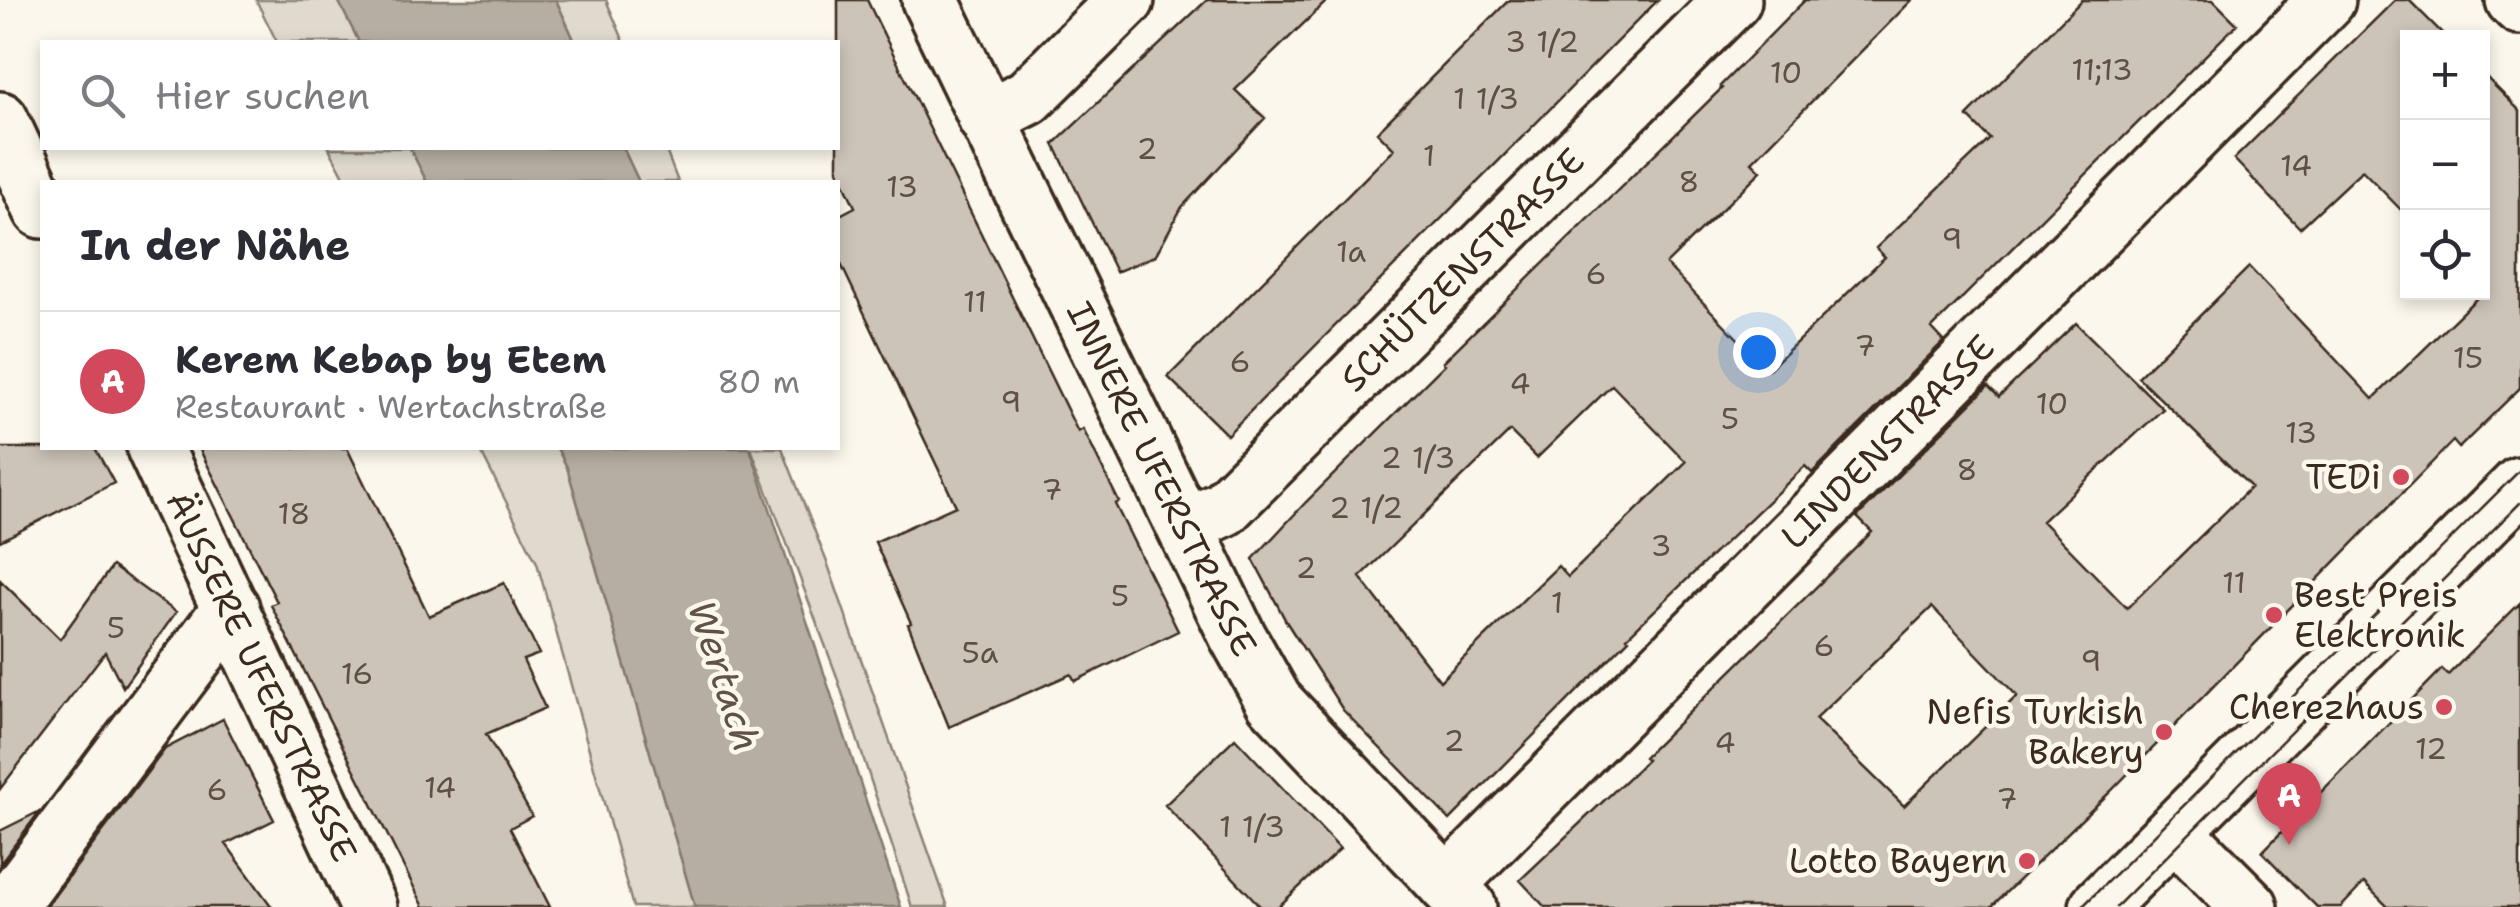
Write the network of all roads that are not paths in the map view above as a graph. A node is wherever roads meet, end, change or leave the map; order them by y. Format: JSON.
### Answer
{"nodes":[{"id":1,"x":930,"y":0,"type":"edge"},
{"id":2,"x":1126,"y":0,"type":"edge"},
{"id":3,"x":1734,"y":0,"type":"edge"},
{"id":4,"x":2327,"y":0,"type":"edge"},
{"id":5,"x":2514,"y":0,"type":"edge"},
{"id":6,"x":2520,"y":6,"type":"edge"},
{"id":7,"x":986,"y":118,"type":"junction"},
{"id":8,"x":1,"y":123,"type":"edge"},
{"id":9,"x":40,"y":206,"type":"edge"},
{"id":10,"x":156,"y":450,"type":"edge"},
{"id":11,"x":2520,"y":484,"type":"edge"},
{"id":12,"x":1185,"y":526,"type":"junction"},
{"id":13,"x":231,"y":608,"type":"junction"},
{"id":14,"x":2174,"y":831,"type":"junction"},
{"id":15,"x":1458,"y":896,"type":"edge"},
{"id":16,"x":7,"y":907,"type":"edge"},
{"id":17,"x":370,"y":907,"type":"edge"},
{"id":18,"x":2098,"y":907,"type":"edge"},
{"id":19,"x":2250,"y":907,"type":"edge"}],
"edges":[{"from":1,"to":7,"type":"street","name":"INNERE UFERSTRASSE"},
{"from":2,"to":7,"type":"street"},
{"from":3,"to":12,"type":"street","name":"SCHÜTZENSTRASSE"},
{"from":4,"to":15,"type":"street","name":"LINDENSTRASSE"},
{"from":5,"to":6,"type":"street"},
{"from":7,"to":12,"type":"street","name":"INNERE UFERSTRASSE"},
{"from":8,"to":9,"type":"street"},
{"from":10,"to":13,"type":"street","name":"ÄUSSERE UFERSTRASSE"},
{"from":11,"to":14,"type":"street"},
{"from":12,"to":15,"type":"street","name":"INNERE UFERSTRASSE"},
{"from":13,"to":16,"type":"street"},
{"from":13,"to":17,"type":"street","name":"ÄUSSERE UFERSTRASSE"},
{"from":14,"to":18,"type":"street"},
{"from":14,"to":19,"type":"street"}]}
